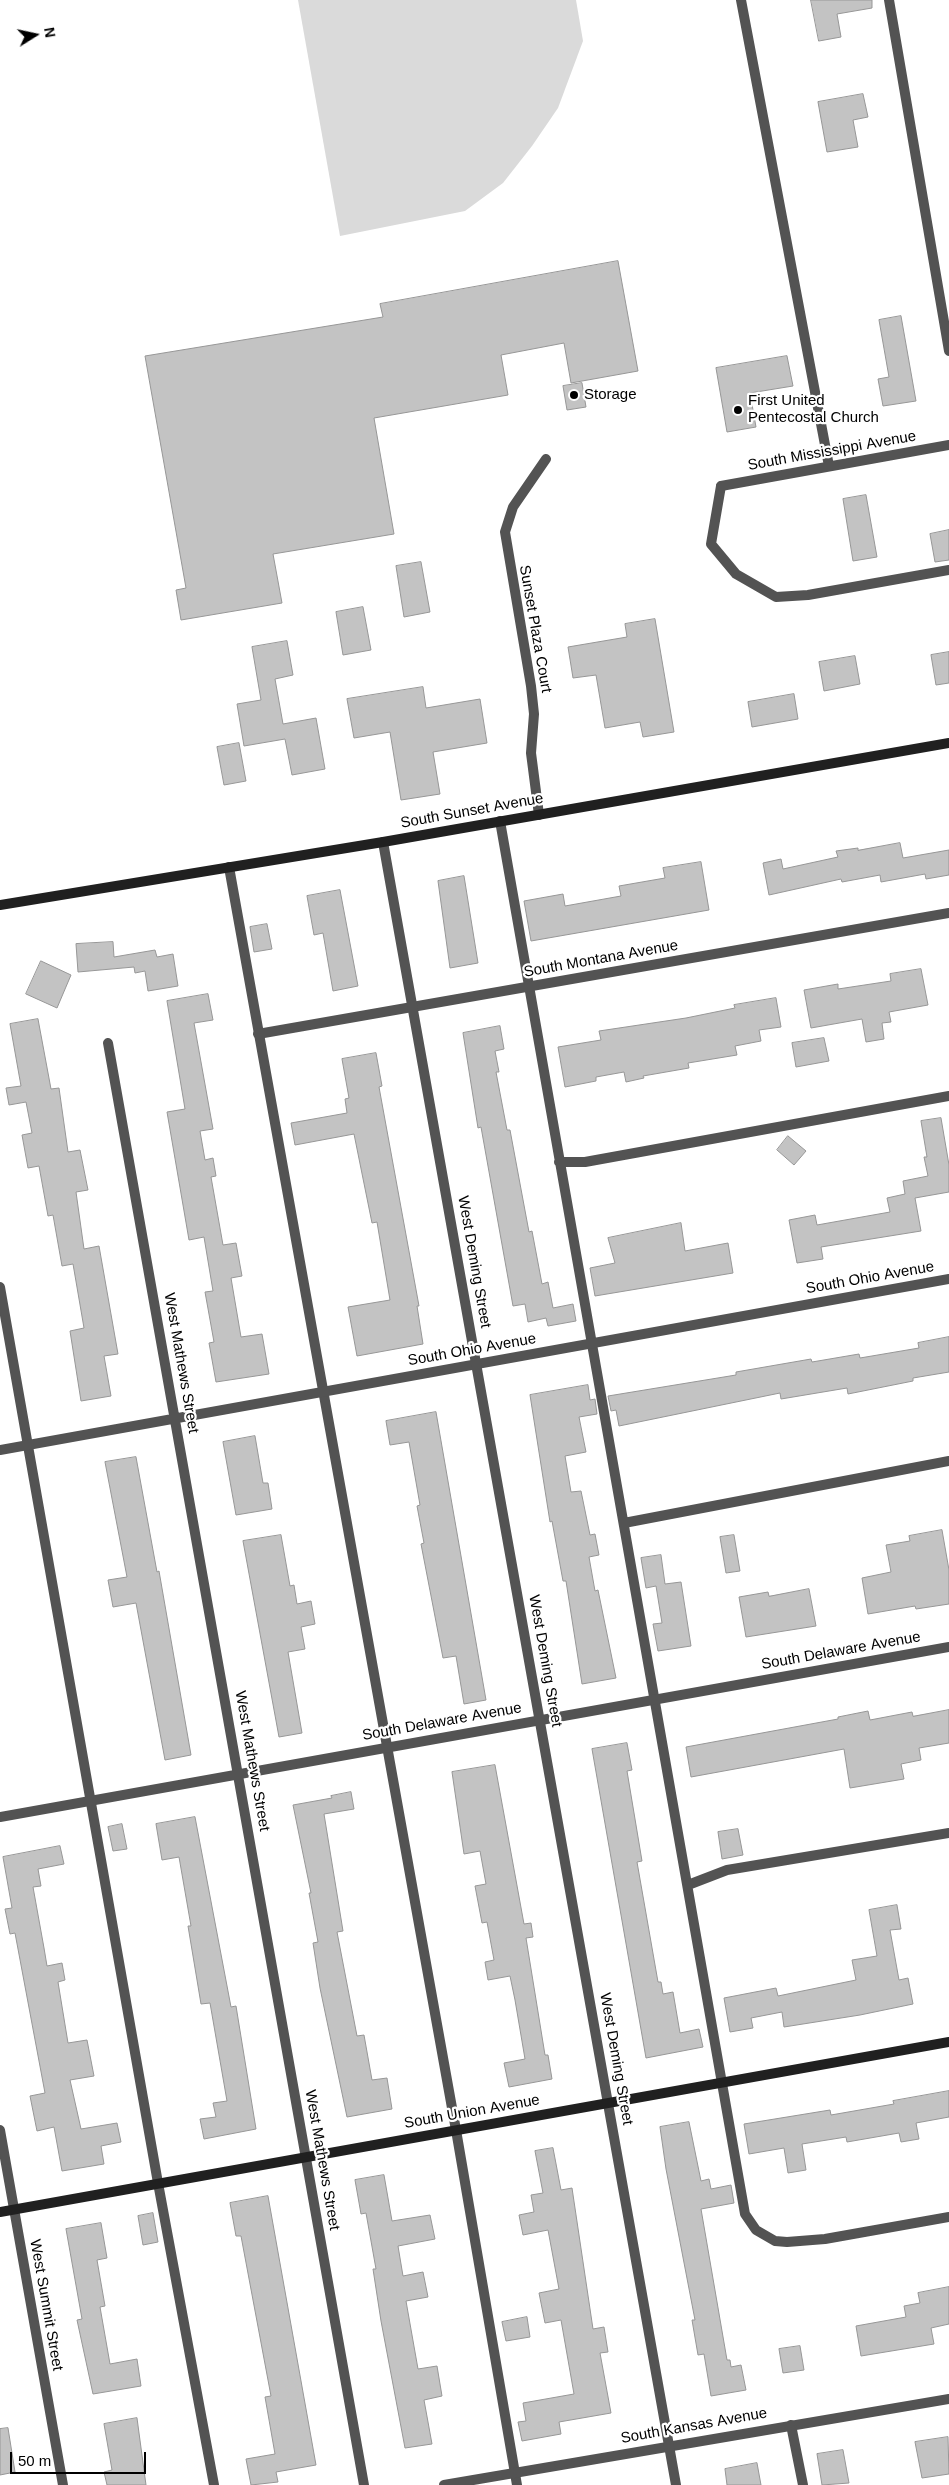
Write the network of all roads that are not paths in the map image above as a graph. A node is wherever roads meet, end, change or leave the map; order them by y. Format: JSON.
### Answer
{"nodes":[{"id":1,"x":741,"y":0,"type":"edge"},
{"id":2,"x":889,"y":0,"type":"edge"},
{"id":3,"x":949,"y":351,"type":"edge"},
{"id":4,"x":949,"y":445,"type":"edge"},
{"id":5,"x":546,"y":459,"type":"dead end"},
{"id":6,"x":829,"y":466,"type":"junction"},
{"id":7,"x":949,"y":570,"type":"edge"},
{"id":8,"x":949,"y":743,"type":"edge"},
{"id":9,"x":539,"y":814,"type":"junction"},
{"id":10,"x":500,"y":821,"type":"junction"},
{"id":11,"x":384,"y":842,"type":"junction"},
{"id":12,"x":229,"y":867,"type":"junction"},
{"id":13,"x":0,"y":905,"type":"edge"},
{"id":14,"x":949,"y":913,"type":"edge"},
{"id":15,"x":529,"y":988,"type":"junction"},
{"id":16,"x":413,"y":1008,"type":"junction"},
{"id":17,"x":258,"y":1034,"type":"junction"},
{"id":18,"x":108,"y":1043,"type":"dead end"},
{"id":19,"x":949,"y":1096,"type":"edge"},
{"id":20,"x":559,"y":1162,"type":"junction"},
{"id":21,"x":949,"y":1279,"type":"edge"},
{"id":22,"x":0,"y":1287,"type":"edge"},
{"id":23,"x":591,"y":1344,"type":"junction"},
{"id":24,"x":477,"y":1364,"type":"junction"},
{"id":25,"x":322,"y":1392,"type":"junction"},
{"id":26,"x":176,"y":1417,"type":"junction"},
{"id":27,"x":27,"y":1445,"type":"junction"},
{"id":28,"x":0,"y":1450,"type":"edge"},
{"id":29,"x":949,"y":1461,"type":"edge"},
{"id":30,"x":624,"y":1523,"type":"junction"},
{"id":31,"x":949,"y":1647,"type":"edge"},
{"id":32,"x":656,"y":1699,"type":"junction"},
{"id":33,"x":541,"y":1719,"type":"junction"},
{"id":34,"x":387,"y":1748,"type":"junction"},
{"id":35,"x":239,"y":1775,"type":"junction"},
{"id":36,"x":92,"y":1801,"type":"junction"},
{"id":37,"x":0,"y":1817,"type":"edge"},
{"id":38,"x":949,"y":1833,"type":"edge"},
{"id":39,"x":688,"y":1885,"type":"junction"},
{"id":40,"x":949,"y":2042,"type":"edge"},
{"id":41,"x":722,"y":2083,"type":"junction"},
{"id":42,"x":609,"y":2103,"type":"junction"},
{"id":43,"x":0,"y":2130,"type":"edge"},
{"id":44,"x":456,"y":2130,"type":"junction"},
{"id":45,"x":306,"y":2156,"type":"junction"},
{"id":46,"x":158,"y":2183,"type":"junction"},
{"id":47,"x":14,"y":2210,"type":"junction"},
{"id":48,"x":0,"y":2212,"type":"edge"},
{"id":49,"x":949,"y":2218,"type":"edge"},
{"id":50,"x":949,"y":2399,"type":"edge"},
{"id":51,"x":791,"y":2425,"type":"junction"},
{"id":52,"x":669,"y":2446,"type":"junction"},
{"id":53,"x":514,"y":2473,"type":"junction"},
{"id":54,"x":63,"y":2485,"type":"edge"},
{"id":55,"x":214,"y":2485,"type":"edge"},
{"id":56,"x":364,"y":2485,"type":"edge"},
{"id":57,"x":444,"y":2485,"type":"edge"},
{"id":58,"x":517,"y":2485,"type":"edge"},
{"id":59,"x":676,"y":2485,"type":"edge"},
{"id":60,"x":803,"y":2485,"type":"edge"}],
"edges":[{"from":1,"to":6,"type":"street"},
{"from":2,"to":3,"type":"street"},
{"from":4,"to":6,"type":"street","name":"South Mississippi Avenue"},
{"from":5,"to":9,"type":"street","name":"Sunset Plaza Court"},
{"from":6,"to":7,"type":"street","name":"South Mississippi Avenue"},
{"from":8,"to":9,"type":"main road","name":"South Sunset Avenue"},
{"from":9,"to":10,"type":"main road","name":"South Sunset Avenue"},
{"from":10,"to":11,"type":"main road","name":"South Sunset Avenue"},
{"from":10,"to":15,"type":"street"},
{"from":11,"to":12,"type":"main road","name":"South Sunset Avenue"},
{"from":11,"to":16,"type":"street","name":"West Deming Street"},
{"from":12,"to":13,"type":"main road","name":"South Sunset Avenue"},
{"from":12,"to":17,"type":"street"},
{"from":14,"to":15,"type":"street","name":"South Montana Avenue"},
{"from":15,"to":16,"type":"street","name":"South Montana Avenue"},
{"from":15,"to":20,"type":"street"},
{"from":16,"to":17,"type":"street","name":"South Montana Avenue"},
{"from":16,"to":24,"type":"street","name":"West Deming Street"},
{"from":17,"to":25,"type":"street"},
{"from":18,"to":26,"type":"street","name":"West Mathews Street"},
{"from":19,"to":20,"type":"street"},
{"from":20,"to":23,"type":"street"},
{"from":21,"to":23,"type":"street","name":"South Ohio Avenue"},
{"from":22,"to":27,"type":"street"},
{"from":23,"to":24,"type":"street","name":"South Ohio Avenue"},
{"from":23,"to":30,"type":"street"},
{"from":24,"to":25,"type":"street","name":"South Ohio Avenue"},
{"from":24,"to":33,"type":"street","name":"West Deming Street"},
{"from":25,"to":26,"type":"street","name":"South Ohio Avenue"},
{"from":25,"to":34,"type":"street"},
{"from":26,"to":27,"type":"street","name":"South Ohio Avenue"},
{"from":26,"to":35,"type":"street","name":"West Mathews Street"},
{"from":27,"to":28,"type":"street","name":"South Ohio Avenue"},
{"from":27,"to":36,"type":"street"},
{"from":29,"to":30,"type":"street"},
{"from":30,"to":32,"type":"street"},
{"from":31,"to":32,"type":"street","name":"South Delaware Avenue"},
{"from":32,"to":33,"type":"street","name":"South Delaware Avenue"},
{"from":32,"to":39,"type":"street"},
{"from":33,"to":34,"type":"street","name":"South Delaware Avenue"},
{"from":33,"to":42,"type":"street","name":"West Deming Street"},
{"from":34,"to":35,"type":"street","name":"South Delaware Avenue"},
{"from":34,"to":44,"type":"street"},
{"from":35,"to":36,"type":"street","name":"South Delaware Avenue"},
{"from":35,"to":45,"type":"street","name":"West Mathews Street"},
{"from":36,"to":37,"type":"street","name":"South Delaware Avenue"},
{"from":36,"to":46,"type":"street"},
{"from":38,"to":39,"type":"street"},
{"from":39,"to":41,"type":"street"},
{"from":40,"to":41,"type":"main road","name":"South Union Avenue"},
{"from":41,"to":42,"type":"main road","name":"South Union Avenue"},
{"from":41,"to":49,"type":"street"},
{"from":42,"to":44,"type":"main road","name":"South Union Avenue"},
{"from":42,"to":52,"type":"street","name":"West Deming Street"},
{"from":43,"to":47,"type":"street","name":"West Summit Street"},
{"from":44,"to":45,"type":"main road","name":"South Union Avenue"},
{"from":44,"to":53,"type":"street"},
{"from":45,"to":46,"type":"main road","name":"South Union Avenue"},
{"from":45,"to":56,"type":"street","name":"West Mathews Street"},
{"from":46,"to":47,"type":"main road","name":"South Union Avenue"},
{"from":46,"to":55,"type":"street"},
{"from":47,"to":48,"type":"main road","name":"South Union Avenue"},
{"from":47,"to":54,"type":"street","name":"West Summit Street"},
{"from":50,"to":51,"type":"street","name":"South Kansas Avenue"},
{"from":51,"to":52,"type":"street","name":"South Kansas Avenue"},
{"from":51,"to":60,"type":"street"},
{"from":52,"to":53,"type":"street","name":"South Kansas Avenue"},
{"from":52,"to":59,"type":"street","name":"West Deming Street"},
{"from":53,"to":57,"type":"street","name":"South Kansas Avenue"},
{"from":53,"to":58,"type":"street"}]}
